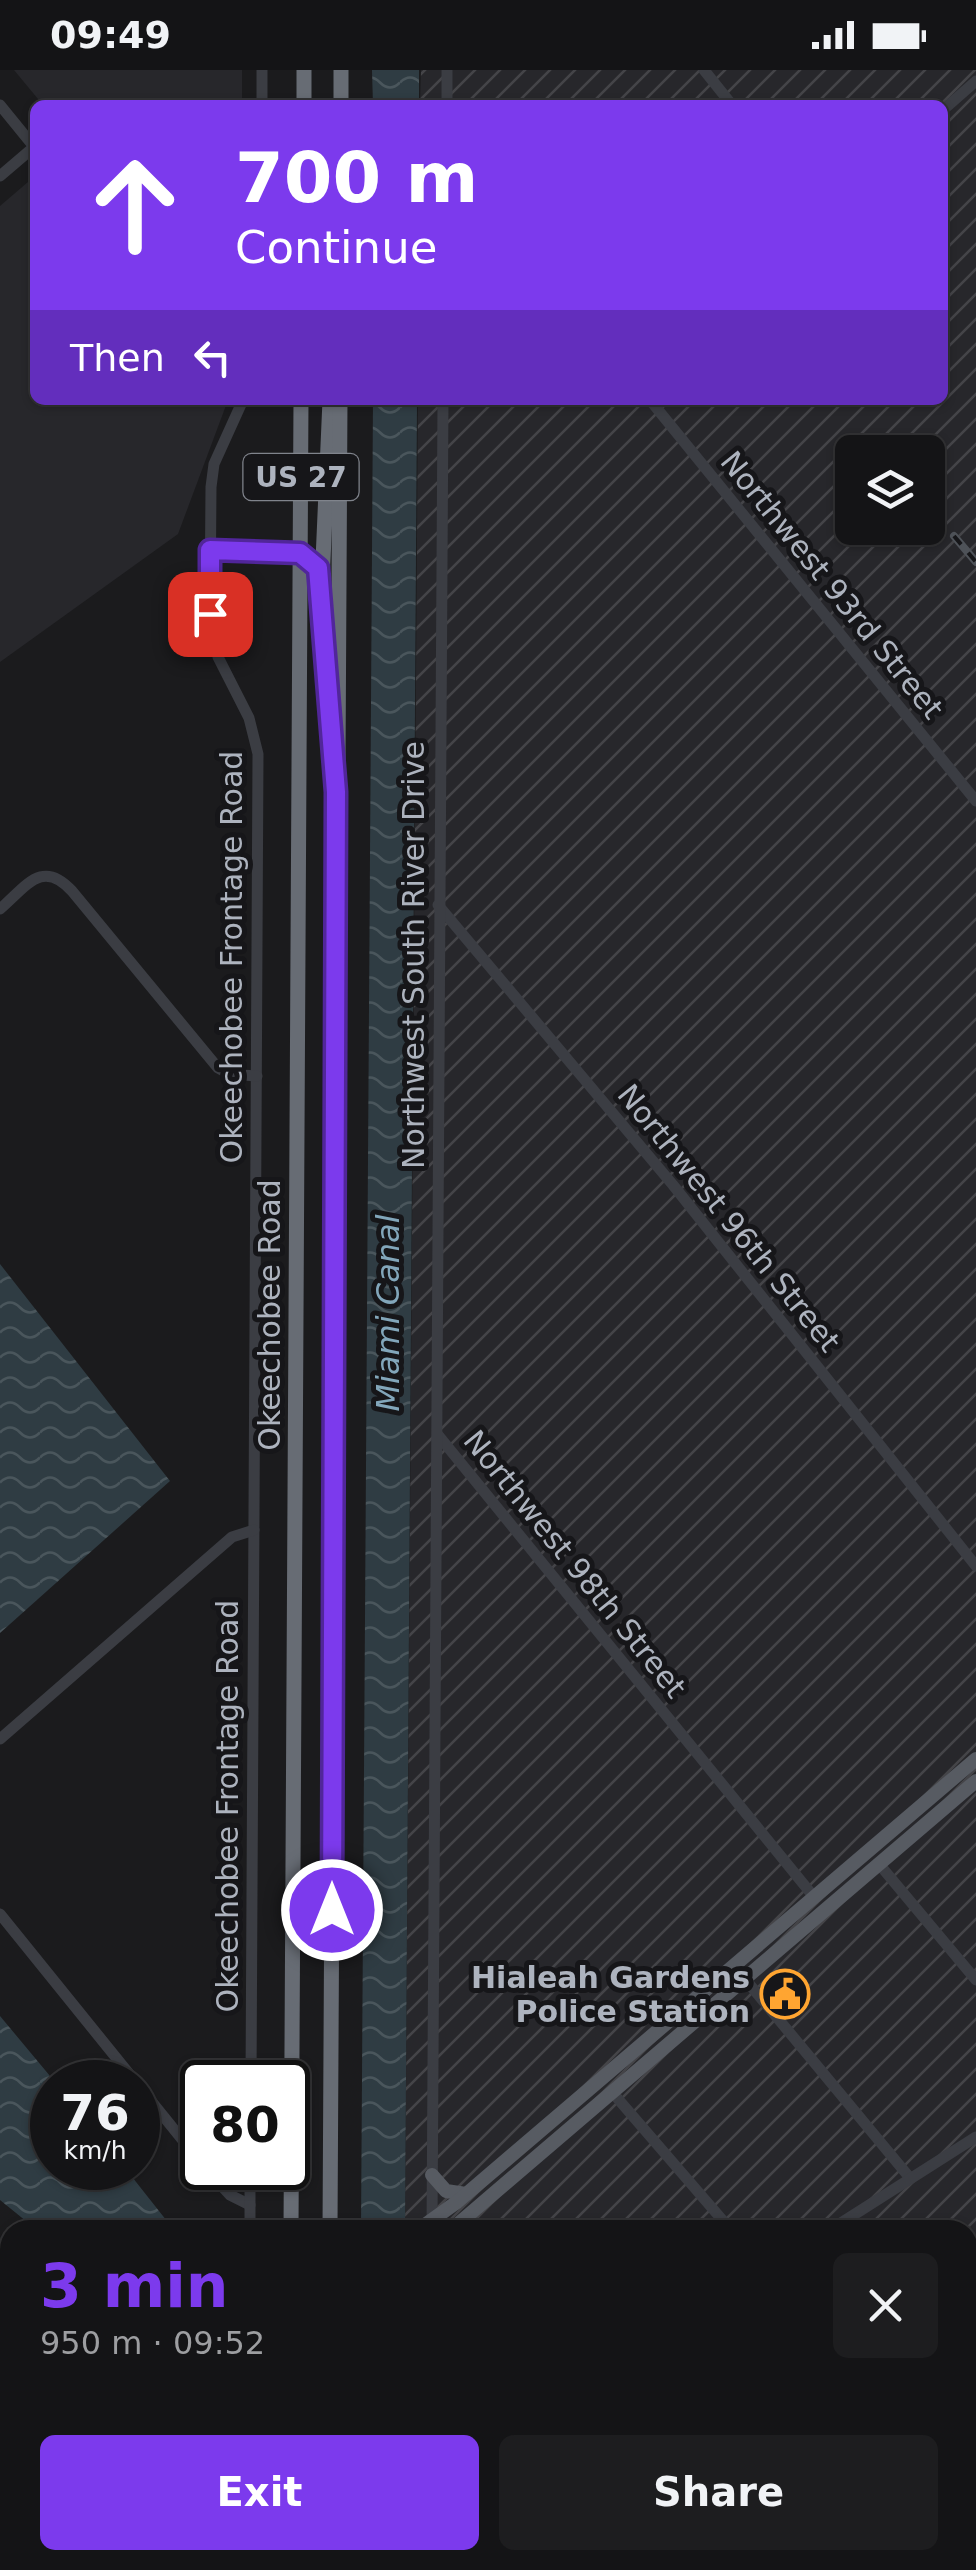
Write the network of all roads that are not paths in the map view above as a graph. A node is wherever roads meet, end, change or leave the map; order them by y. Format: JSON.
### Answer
{"nodes":[{"id":1,"x":262,"y":70,"type":"edge"},
{"id":2,"x":304,"y":70,"type":"edge"},
{"id":3,"x":341,"y":70,"type":"edge"},
{"id":4,"x":447,"y":70,"type":"edge"},
{"id":5,"x":704,"y":70,"type":"edge"},
{"id":6,"x":976,"y":81,"type":"edge"},
{"id":7,"x":262,"y":100,"type":"edge"},
{"id":8,"x":304,"y":100,"type":"edge"},
{"id":9,"x":341,"y":100,"type":"edge"},
{"id":10,"x":446,"y":100,"type":"edge"},
{"id":11,"x":728,"y":100,"type":"edge"},
{"id":12,"x":0,"y":105,"type":"edge"},
{"id":13,"x":948,"y":106,"type":"edge"},
{"id":14,"x":30,"y":142,"type":"edge"},
{"id":15,"x":30,"y":152,"type":"edge"},
{"id":16,"x":0,"y":176,"type":"edge"},
{"id":17,"x":235,"y":405,"type":"edge"},
{"id":18,"x":241,"y":405,"type":"edge"},
{"id":19,"x":302,"y":405,"type":"edge"},
{"id":20,"x":330,"y":405,"type":"edge"},
{"id":21,"x":340,"y":405,"type":"edge"},
{"id":22,"x":444,"y":405,"type":"edge"},
{"id":23,"x":654,"y":405,"type":"edge"},
{"id":24,"x":236,"y":416,"type":"junction"},
{"id":25,"x":323,"y":518,"type":"junction"},
{"id":26,"x":210,"y":550,"type":"junction"},
{"id":27,"x":300,"y":553,"type":"junction"},
{"id":28,"x":322,"y":583,"type":"junction"},
{"id":29,"x":336,"y":792,"type":"junction"},
{"id":30,"x":976,"y":801,"type":"edge"},
{"id":31,"x":438,"y":905,"type":"junction"},
{"id":32,"x":0,"y":908,"type":"edge"},
{"id":33,"x":257,"y":1076,"type":"junction"},
{"id":34,"x":438,"y":1436,"type":"junction"},
{"id":35,"x":254,"y":1530,"type":"junction"},
{"id":36,"x":976,"y":1566,"type":"edge"},
{"id":37,"x":0,"y":1739,"type":"edge"},
{"id":38,"x":976,"y":1759,"type":"edge"},
{"id":39,"x":976,"y":1781,"type":"edge"},
{"id":40,"x":878,"y":1864,"type":"junction"},
{"id":41,"x":814,"y":1897,"type":"junction"},
{"id":42,"x":0,"y":1914,"type":"edge"},
{"id":43,"x":733,"y":1966,"type":"junction"},
{"id":44,"x":745,"y":1979,"type":"junction"},
{"id":45,"x":976,"y":1980,"type":"edge"},
{"id":46,"x":250,"y":2060,"type":"edge"},
{"id":47,"x":612,"y":2092,"type":"junction"},
{"id":48,"x":180,"y":2136,"type":"edge"},
{"id":49,"x":976,"y":2137,"type":"edge"},
{"id":50,"x":432,"y":2175,"type":"junction"},
{"id":51,"x":910,"y":2178,"type":"junction"},
{"id":52,"x":226,"y":2190,"type":"edge"},
{"id":53,"x":250,"y":2190,"type":"edge"},
{"id":54,"x":466,"y":2194,"type":"junction"},
{"id":55,"x":250,"y":2205,"type":"junction"},
{"id":56,"x":250,"y":2220,"type":"edge"},
{"id":57,"x":291,"y":2220,"type":"edge"},
{"id":58,"x":330,"y":2220,"type":"edge"},
{"id":59,"x":432,"y":2220,"type":"edge"},
{"id":60,"x":437,"y":2220,"type":"edge"},
{"id":61,"x":463,"y":2220,"type":"edge"},
{"id":62,"x":719,"y":2220,"type":"edge"},
{"id":63,"x":845,"y":2220,"type":"edge"}],
"edges":[{"from":1,"to":7,"type":"street"},
{"from":2,"to":8,"type":"highway"},
{"from":3,"to":9,"type":"highway"},
{"from":4,"to":10,"type":"street"},
{"from":5,"to":11,"type":"street"},
{"from":6,"to":13,"type":"street"},
{"from":12,"to":14,"type":"street"},
{"from":15,"to":16,"type":"street"},
{"from":17,"to":24,"type":"street"},
{"from":18,"to":24,"type":"street","name":"Okeechobee Frontage Road"},
{"from":19,"to":27,"type":"highway","name":"Okeechobee Road","number":"US 27"},
{"from":20,"to":25,"type":"highway"},
{"from":21,"to":29,"type":"highway","number":"US 27"},
{"from":22,"to":31,"type":"street","name":"Northwest South River Drive"},
{"from":23,"to":30,"type":"street","name":"Northwest 93rd Street"},
{"from":24,"to":26,"type":"street","name":"Okeechobee Frontage Road"},
{"from":25,"to":27,"type":"highway"},
{"from":25,"to":28,"type":"highway"},
{"from":26,"to":27,"type":"street"},
{"from":26,"to":33,"type":"street","name":"Okeechobee Frontage Road"},
{"from":27,"to":28,"type":"highway"},
{"from":27,"to":57,"type":"highway","name":"Okeechobee Road","number":"US 27"},
{"from":28,"to":29,"type":"highway"},
{"from":29,"to":58,"type":"highway","number":"US 27"},
{"from":31,"to":34,"type":"street","name":"Northwest South River Drive"},
{"from":31,"to":36,"type":"street","name":"Northwest 96th Street"},
{"from":32,"to":33,"type":"street"},
{"from":33,"to":35,"type":"street","name":"Okeechobee Frontage Road"},
{"from":34,"to":41,"type":"street","name":"Northwest 98th Street"},
{"from":34,"to":50,"type":"street","name":"Northwest South River Drive"},
{"from":35,"to":37,"type":"street","name":"Okeechobee Frontage Road"},
{"from":35,"to":46,"type":"street","name":"Okeechobee Frontage Road"},
{"from":38,"to":41,"type":"main road"},
{"from":39,"to":40,"type":"main road"},
{"from":40,"to":44,"type":"main road"},
{"from":40,"to":45,"type":"street"},
{"from":41,"to":43,"type":"main road"},
{"from":42,"to":48,"type":"street"},
{"from":43,"to":44,"type":"street"},
{"from":43,"to":54,"type":"main road"},
{"from":44,"to":47,"type":"main road"},
{"from":44,"to":51,"type":"street"},
{"from":47,"to":61,"type":"main road"},
{"from":47,"to":62,"type":"street"},
{"from":49,"to":51,"type":"street"},
{"from":50,"to":54,"type":"main road"},
{"from":50,"to":59,"type":"street","name":"Northwest South River Drive"},
{"from":51,"to":63,"type":"street"},
{"from":52,"to":55,"type":"street"},
{"from":53,"to":55,"type":"street"},
{"from":54,"to":60,"type":"main road"},
{"from":55,"to":56,"type":"street"}]}
